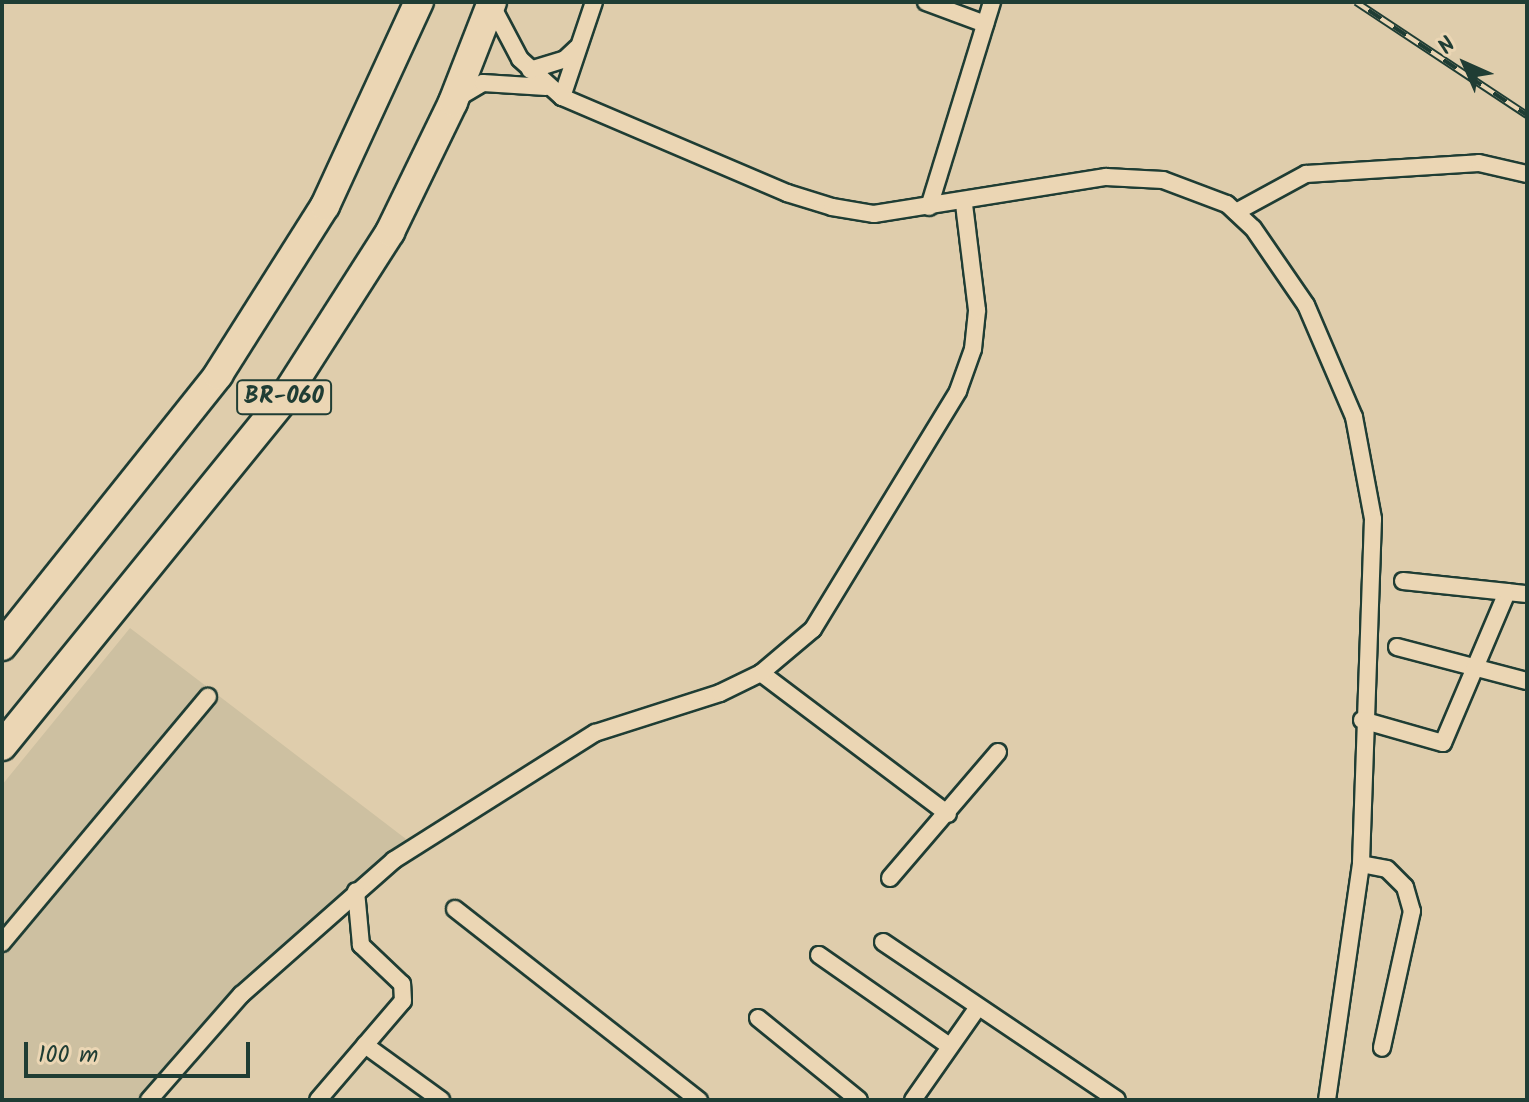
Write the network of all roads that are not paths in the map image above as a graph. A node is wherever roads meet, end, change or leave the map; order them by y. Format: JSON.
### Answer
{"nodes":[{"id":1,"x":419,"y":2,"type":"edge"},
{"id":2,"x":594,"y":2,"type":"edge"},
{"id":3,"x":926,"y":2,"type":"edge"},
{"id":4,"x":992,"y":2,"type":"edge"},
{"id":5,"x":492,"y":3,"type":"edge"},
{"id":6,"x":985,"y":24,"type":"junction"},
{"id":7,"x":578,"y":47,"type":"junction"},
{"id":8,"x":530,"y":70,"type":"junction"},
{"id":9,"x":546,"y":87,"type":"junction"},
{"id":10,"x":562,"y":97,"type":"junction"},
{"id":11,"x":453,"y":102,"type":"junction"},
{"id":12,"x":1527,"y":174,"type":"edge"},
{"id":13,"x":964,"y":204,"type":"junction"},
{"id":14,"x":929,"y":207,"type":"junction"},
{"id":15,"x":1236,"y":212,"type":"junction"},
{"id":16,"x":1403,"y":581,"type":"dead end"},
{"id":17,"x":1507,"y":592,"type":"junction"},
{"id":18,"x":1527,"y":594,"type":"edge"},
{"id":19,"x":2,"y":646,"type":"edge"},
{"id":20,"x":1397,"y":647,"type":"dead end"},
{"id":21,"x":1474,"y":667,"type":"junction"},
{"id":22,"x":761,"y":673,"type":"junction"},
{"id":23,"x":1527,"y":681,"type":"edge"},
{"id":24,"x":208,"y":697,"type":"dead end"},
{"id":25,"x":1362,"y":720,"type":"junction"},
{"id":26,"x":2,"y":746,"type":"edge"},
{"id":27,"x":998,"y":752,"type":"dead end"},
{"id":28,"x":948,"y":814,"type":"junction"},
{"id":29,"x":1361,"y":864,"type":"junction"},
{"id":30,"x":890,"y":878,"type":"dead end"},
{"id":31,"x":356,"y":891,"type":"junction"},
{"id":32,"x":455,"y":909,"type":"dead end"},
{"id":33,"x":883,"y":942,"type":"dead end"},
{"id":34,"x":2,"y":943,"type":"edge"},
{"id":35,"x":819,"y":955,"type":"dead end"},
{"id":36,"x":978,"y":1007,"type":"junction"},
{"id":37,"x":758,"y":1018,"type":"dead end"},
{"id":38,"x":365,"y":1045,"type":"junction"},
{"id":39,"x":948,"y":1045,"type":"junction"},
{"id":40,"x":1382,"y":1048,"type":"dead end"},
{"id":41,"x":149,"y":1100,"type":"edge"},
{"id":42,"x":318,"y":1100,"type":"edge"},
{"id":43,"x":441,"y":1100,"type":"edge"},
{"id":44,"x":699,"y":1100,"type":"edge"},
{"id":45,"x":859,"y":1100,"type":"edge"},
{"id":46,"x":913,"y":1100,"type":"edge"},
{"id":47,"x":1117,"y":1100,"type":"edge"},
{"id":48,"x":1327,"y":1100,"type":"edge"}],
"edges":[{"from":1,"to":19,"type":"highway","number":"BR-060"},
{"from":2,"to":7,"type":"street"},
{"from":3,"to":6,"type":"street"},
{"from":4,"to":6,"type":"street"},
{"from":5,"to":8,"type":"street"},
{"from":5,"to":11,"type":"highway","number":"BR-060"},
{"from":6,"to":14,"type":"street"},
{"from":7,"to":8,"type":"street"},
{"from":7,"to":10,"type":"street"},
{"from":8,"to":9,"type":"street"},
{"from":9,"to":10,"type":"street"},
{"from":9,"to":11,"type":"street"},
{"from":10,"to":14,"type":"street"},
{"from":11,"to":26,"type":"highway","number":"BR-060"},
{"from":12,"to":15,"type":"street"},
{"from":13,"to":14,"type":"street"},
{"from":13,"to":15,"type":"street"},
{"from":13,"to":22,"type":"street"},
{"from":15,"to":25,"type":"street"},
{"from":16,"to":17,"type":"street"},
{"from":17,"to":18,"type":"street"},
{"from":17,"to":21,"type":"street"},
{"from":20,"to":21,"type":"street"},
{"from":21,"to":23,"type":"street"},
{"from":21,"to":25,"type":"street"},
{"from":22,"to":28,"type":"street"},
{"from":22,"to":31,"type":"street"},
{"from":24,"to":34,"type":"street"},
{"from":25,"to":29,"type":"street"},
{"from":27,"to":28,"type":"street"},
{"from":28,"to":30,"type":"street"},
{"from":29,"to":40,"type":"street"},
{"from":29,"to":48,"type":"street"},
{"from":31,"to":38,"type":"street"},
{"from":31,"to":41,"type":"street"},
{"from":32,"to":44,"type":"street"},
{"from":33,"to":36,"type":"street"},
{"from":35,"to":39,"type":"street"},
{"from":36,"to":39,"type":"street"},
{"from":36,"to":47,"type":"street"},
{"from":37,"to":45,"type":"street"},
{"from":38,"to":42,"type":"street"},
{"from":38,"to":43,"type":"street"},
{"from":39,"to":46,"type":"street"}]}
